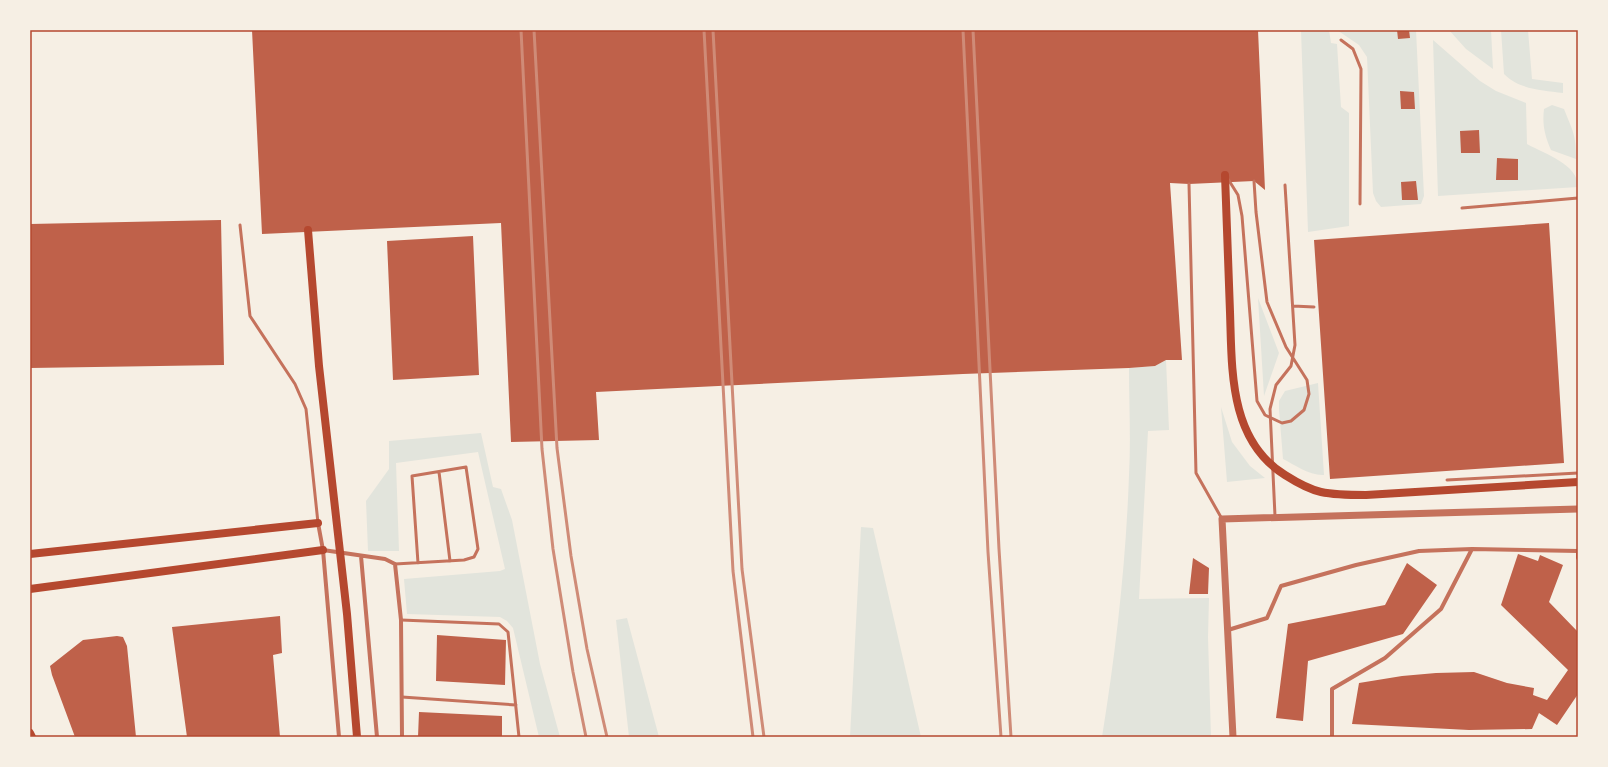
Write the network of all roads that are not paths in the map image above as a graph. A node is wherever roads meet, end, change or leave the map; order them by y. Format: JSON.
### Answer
{"nodes":[{"id":1,"x":1341,"y":40,"type":"dead end"},
{"id":2,"x":1225,"y":175,"type":"joint"},
{"id":3,"x":1254,"y":181,"type":"dead end"},
{"id":4,"x":1189,"y":184,"type":"dead end"},
{"id":5,"x":1285,"y":185,"type":"dead end"},
{"id":6,"x":1578,"y":198,"type":"edge"},
{"id":7,"x":1360,"y":204,"type":"dead end"},
{"id":8,"x":1462,"y":208,"type":"dead end"},
{"id":9,"x":240,"y":225,"type":"dead end"},
{"id":10,"x":308,"y":230,"type":"dead end"},
{"id":11,"x":1293,"y":306,"type":"junction"},
{"id":12,"x":1314,"y":307,"type":"dead end"},
{"id":13,"x":439,"y":472,"type":"junction"},
{"id":14,"x":1578,"y":473,"type":"edge"},
{"id":15,"x":1447,"y":480,"type":"dead end"},
{"id":16,"x":1578,"y":482,"type":"edge"},
{"id":17,"x":1578,"y":509,"type":"edge"},
{"id":18,"x":1275,"y":516,"type":"junction"},
{"id":19,"x":1222,"y":519,"type":"junction"},
{"id":20,"x":318,"y":523,"type":"junction"},
{"id":21,"x":1472,"y":549,"type":"junction"},
{"id":22,"x":323,"y":550,"type":"junction"},
{"id":23,"x":30,"y":554,"type":"edge"},
{"id":24,"x":361,"y":556,"type":"junction"},
{"id":25,"x":1578,"y":558,"type":"edge"},
{"id":26,"x":450,"y":561,"type":"junction"},
{"id":27,"x":418,"y":563,"type":"junction"},
{"id":28,"x":395,"y":564,"type":"junction"},
{"id":29,"x":30,"y":589,"type":"edge"},
{"id":30,"x":401,"y":620,"type":"junction"},
{"id":31,"x":1228,"y":630,"type":"junction"},
{"id":32,"x":402,"y":697,"type":"junction"},
{"id":33,"x":516,"y":705,"type":"junction"},
{"id":34,"x":30,"y":732,"type":"edge"},
{"id":35,"x":32,"y":737,"type":"edge"},
{"id":36,"x":339,"y":737,"type":"edge"},
{"id":37,"x":357,"y":737,"type":"edge"},
{"id":38,"x":377,"y":737,"type":"edge"},
{"id":39,"x":402,"y":737,"type":"edge"},
{"id":40,"x":519,"y":737,"type":"edge"},
{"id":41,"x":1233,"y":737,"type":"edge"},
{"id":42,"x":1332,"y":737,"type":"edge"}],
"edges":[{"from":1,"to":7,"type":"lane"},
{"from":2,"to":3,"type":"lane"},
{"from":2,"to":16,"type":"main road"},
{"from":4,"to":19,"type":"lane"},
{"from":5,"to":11,"type":"lane"},
{"from":6,"to":8,"type":"lane"},
{"from":9,"to":20,"type":"lane"},
{"from":10,"to":37,"type":"main road"},
{"from":11,"to":12,"type":"lane"},
{"from":11,"to":18,"type":"lane"},
{"from":13,"to":26,"type":"lane"},
{"from":13,"to":26,"type":"lane"},
{"from":13,"to":27,"type":"lane"},
{"from":14,"to":15,"type":"lane"},
{"from":17,"to":18,"type":"street"},
{"from":18,"to":19,"type":"street"},
{"from":19,"to":31,"type":"street"},
{"from":20,"to":22,"type":"street"},
{"from":20,"to":23,"type":"main road"},
{"from":21,"to":25,"type":"street"},
{"from":21,"to":31,"type":"street"},
{"from":21,"to":42,"type":"street"},
{"from":22,"to":24,"type":"street"},
{"from":22,"to":29,"type":"main road"},
{"from":22,"to":36,"type":"street"},
{"from":24,"to":28,"type":"street"},
{"from":24,"to":38,"type":"street"},
{"from":26,"to":27,"type":"lane"},
{"from":27,"to":28,"type":"lane"},
{"from":28,"to":30,"type":"street"},
{"from":30,"to":32,"type":"street"},
{"from":30,"to":33,"type":"lane"},
{"from":31,"to":41,"type":"street"},
{"from":32,"to":33,"type":"lane"},
{"from":32,"to":39,"type":"street"},
{"from":33,"to":40,"type":"lane"},
{"from":34,"to":35,"type":"main road"}]}
